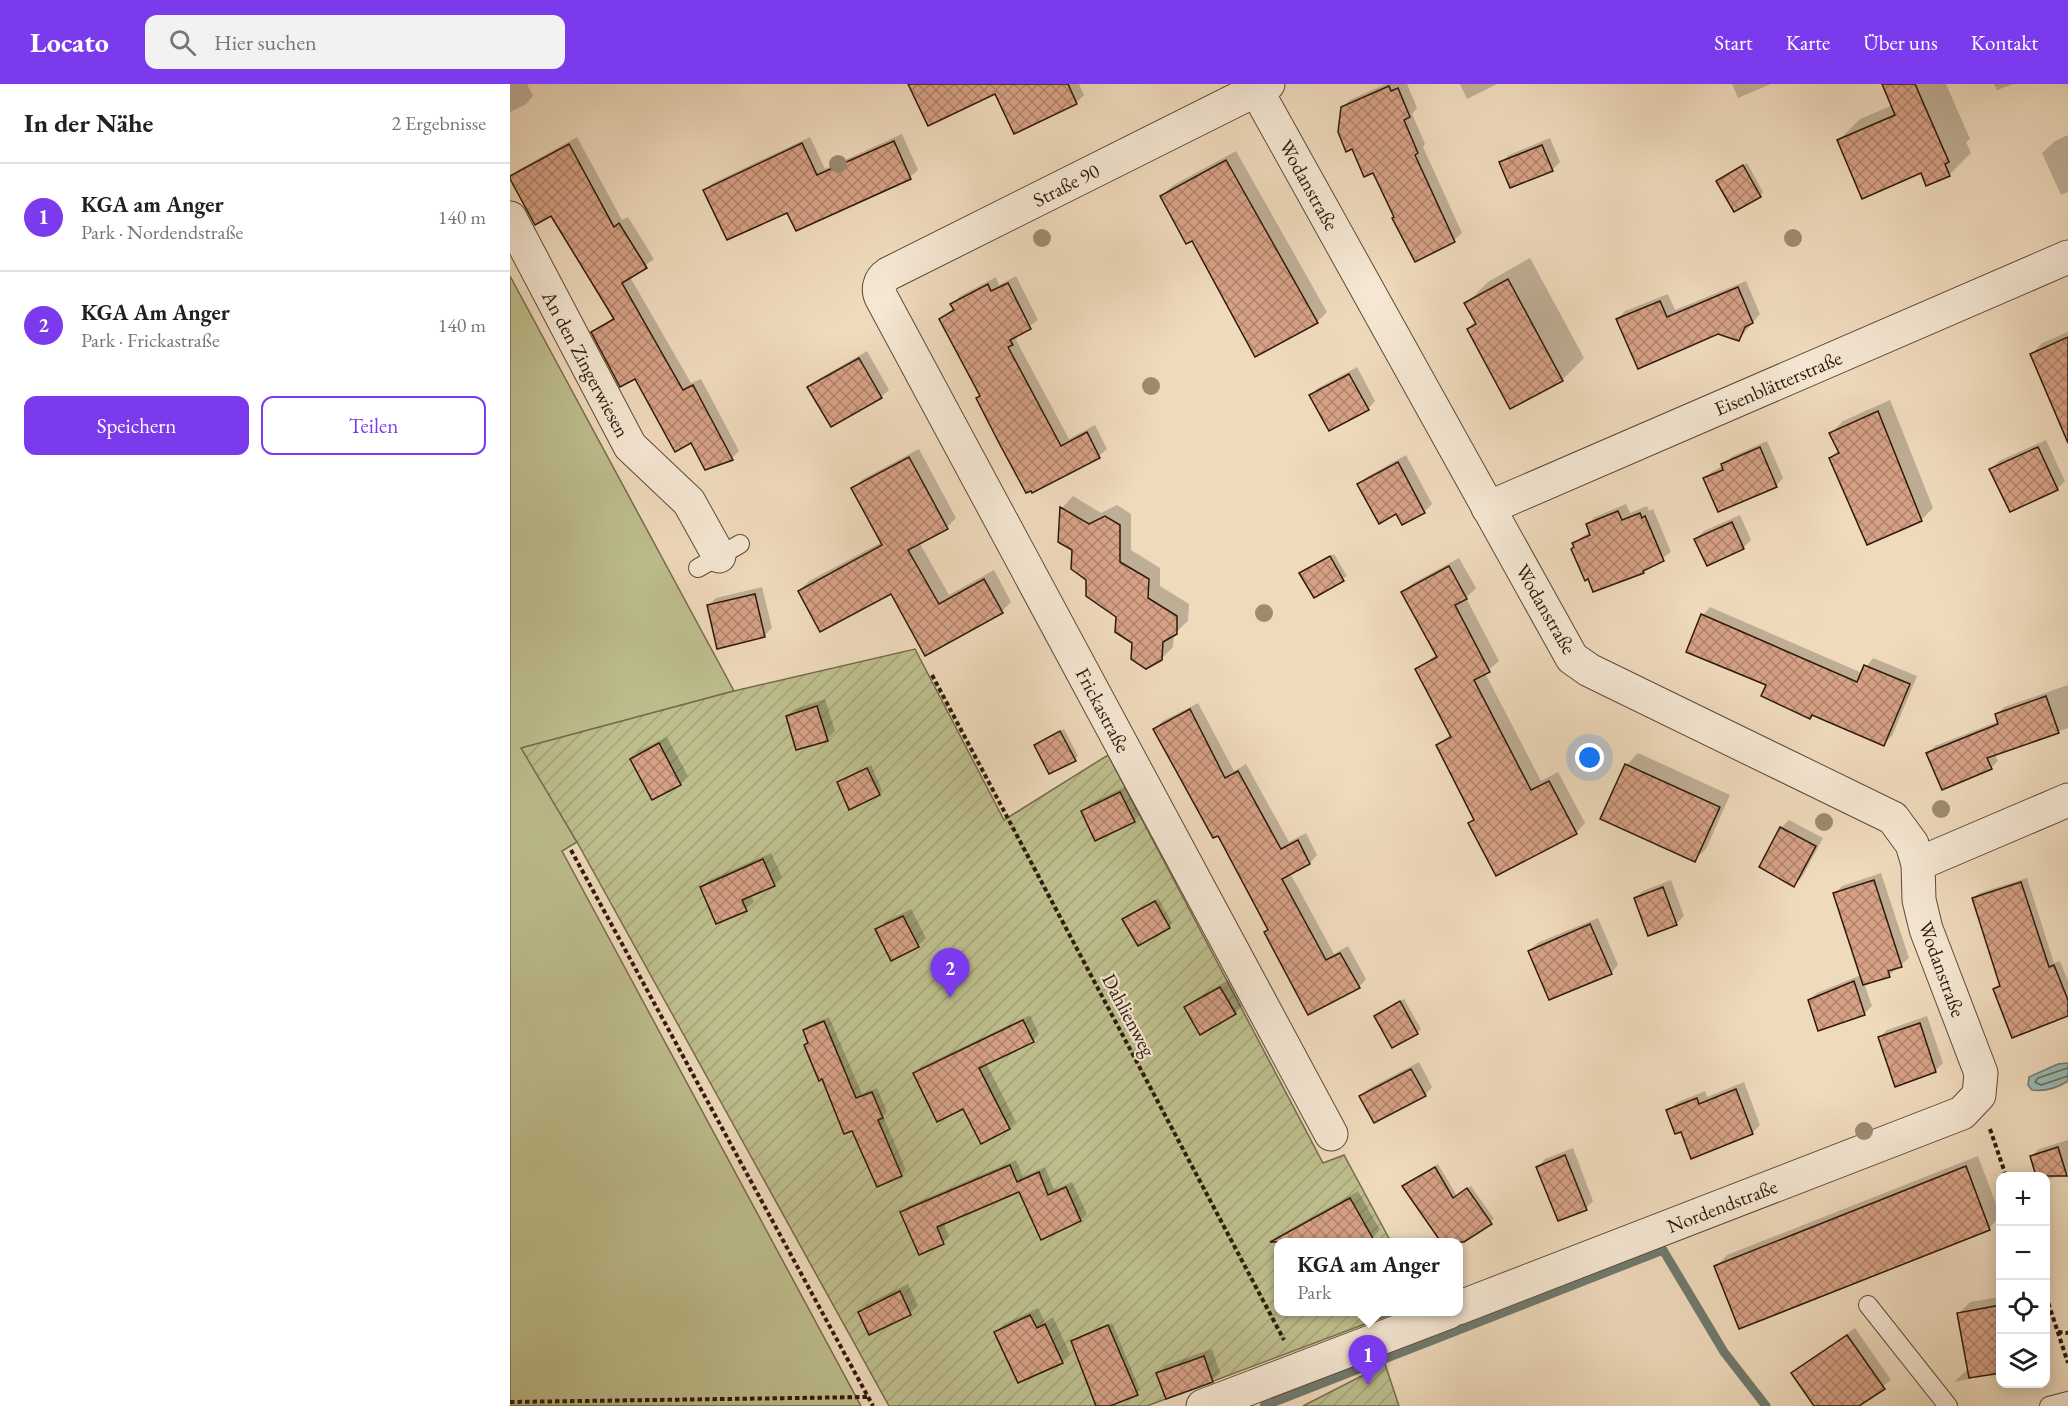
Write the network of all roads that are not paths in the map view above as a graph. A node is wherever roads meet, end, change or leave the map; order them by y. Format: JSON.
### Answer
{"nodes":[{"id":1,"x":1259,"y":86,"type":"edge"},
{"id":2,"x":510,"y":218,"type":"edge"},
{"id":3,"x":2068,"y":257,"type":"edge"},
{"id":4,"x":880,"y":284,"type":"joint"},
{"id":5,"x":1488,"y":508,"type":"junction"},
{"id":6,"x":719,"y":556,"type":"dead end"},
{"id":7,"x":2068,"y":800,"type":"edge"},
{"id":8,"x":1918,"y":864,"type":"junction"},
{"id":9,"x":1979,"y":1095,"type":"joint"},
{"id":10,"x":1331,"y":1134,"type":"dead end"},
{"id":11,"x":1868,"y":1305,"type":"dead end"},
{"id":12,"x":1463,"y":1306,"type":"edge"},
{"id":13,"x":1436,"y":1316,"type":"edge"},
{"id":14,"x":2068,"y":1401,"type":"edge"},
{"id":15,"x":1203,"y":1406,"type":"edge"},
{"id":16,"x":1948,"y":1406,"type":"edge"},
{"id":17,"x":2049,"y":1406,"type":"edge"}],
"edges":[{"from":1,"to":4,"type":"street","name":"Straße 90"},
{"from":1,"to":5,"type":"street","name":"Wodanstraße"},
{"from":2,"to":6,"type":"street","name":"An den Zingerwiesen"},
{"from":3,"to":5,"type":"street","name":"Eisenblätterstraße"},
{"from":4,"to":10,"type":"street","name":"Frickastraße"},
{"from":5,"to":8,"type":"street","name":"Wodanstraße"},
{"from":7,"to":8,"type":"street"},
{"from":8,"to":9,"type":"street","name":"Wodanstraße"},
{"from":9,"to":12,"type":"street","name":"Nordendstraße"},
{"from":11,"to":16,"type":"lane"},
{"from":13,"to":15,"type":"street"},
{"from":14,"to":17,"type":"lane"}]}
